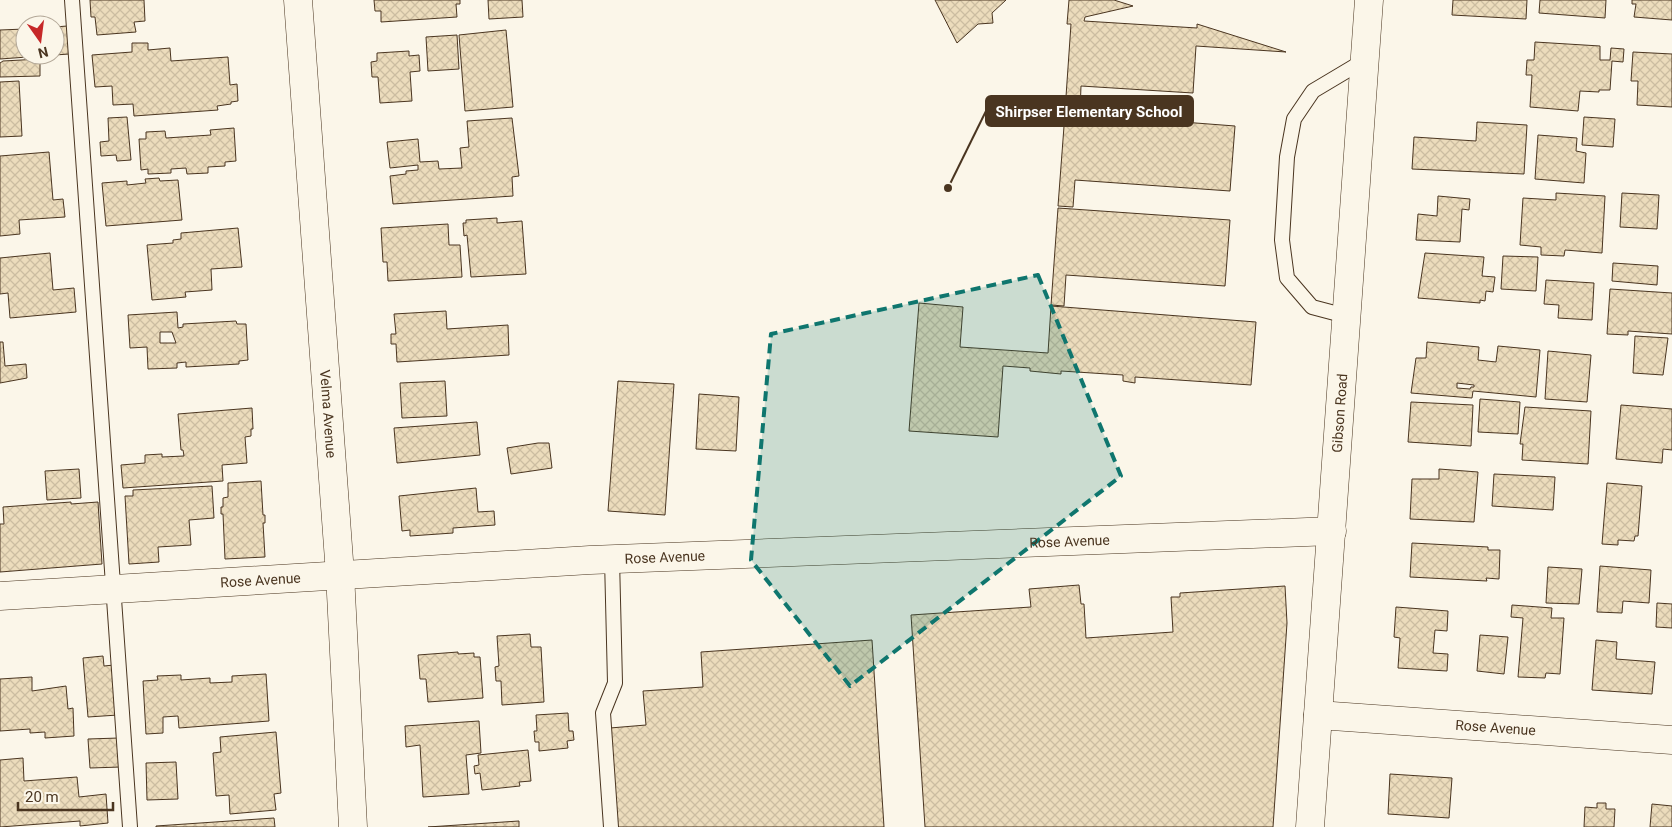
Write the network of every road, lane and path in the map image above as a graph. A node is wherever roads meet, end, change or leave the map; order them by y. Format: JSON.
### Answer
{"nodes":[{"id":1,"x":72,"y":0,"type":"edge"},
{"id":2,"x":298,"y":0,"type":"edge"},
{"id":3,"x":1369,"y":0,"type":"edge"},
{"id":4,"x":1365,"y":60,"type":"junction"},
{"id":5,"x":1346,"y":316,"type":"junction"},
{"id":6,"x":1332,"y":530,"type":"junction"},
{"id":7,"x":612,"y":559,"type":"junction"},
{"id":8,"x":340,"y":574,"type":"junction"},
{"id":9,"x":113,"y":589,"type":"junction"},
{"id":10,"x":0,"y":596,"type":"edge"},
{"id":11,"x":1318,"y":716,"type":"junction"},
{"id":12,"x":1672,"y":740,"type":"edge"},
{"id":13,"x":130,"y":827,"type":"edge"},
{"id":14,"x":354,"y":827,"type":"edge"},
{"id":15,"x":611,"y":827,"type":"edge"},
{"id":16,"x":1310,"y":827,"type":"edge"}],
"edges":[{"from":1,"to":9,"type":"lane"},
{"from":2,"to":8,"type":"street","name":"Velma Avenue"},
{"from":3,"to":4,"type":"street","name":"Gibson Road"},
{"from":4,"to":5,"type":"street","name":"Gibson Road"},
{"from":4,"to":5,"type":"lane"},
{"from":5,"to":6,"type":"street","name":"Gibson Road"},
{"from":6,"to":7,"type":"street","name":"Rose Avenue"},
{"from":6,"to":11,"type":"street","name":"Gibson Road"},
{"from":7,"to":8,"type":"street","name":"Rose Avenue"},
{"from":7,"to":15,"type":"lane"},
{"from":8,"to":9,"type":"street","name":"Rose Avenue"},
{"from":8,"to":14,"type":"street","name":"Velma Avenue"},
{"from":9,"to":10,"type":"street","name":"Rose Avenue"},
{"from":9,"to":13,"type":"lane"},
{"from":11,"to":12,"type":"street","name":"Rose Avenue"},
{"from":11,"to":16,"type":"street","name":"Gibson Road"}]}
